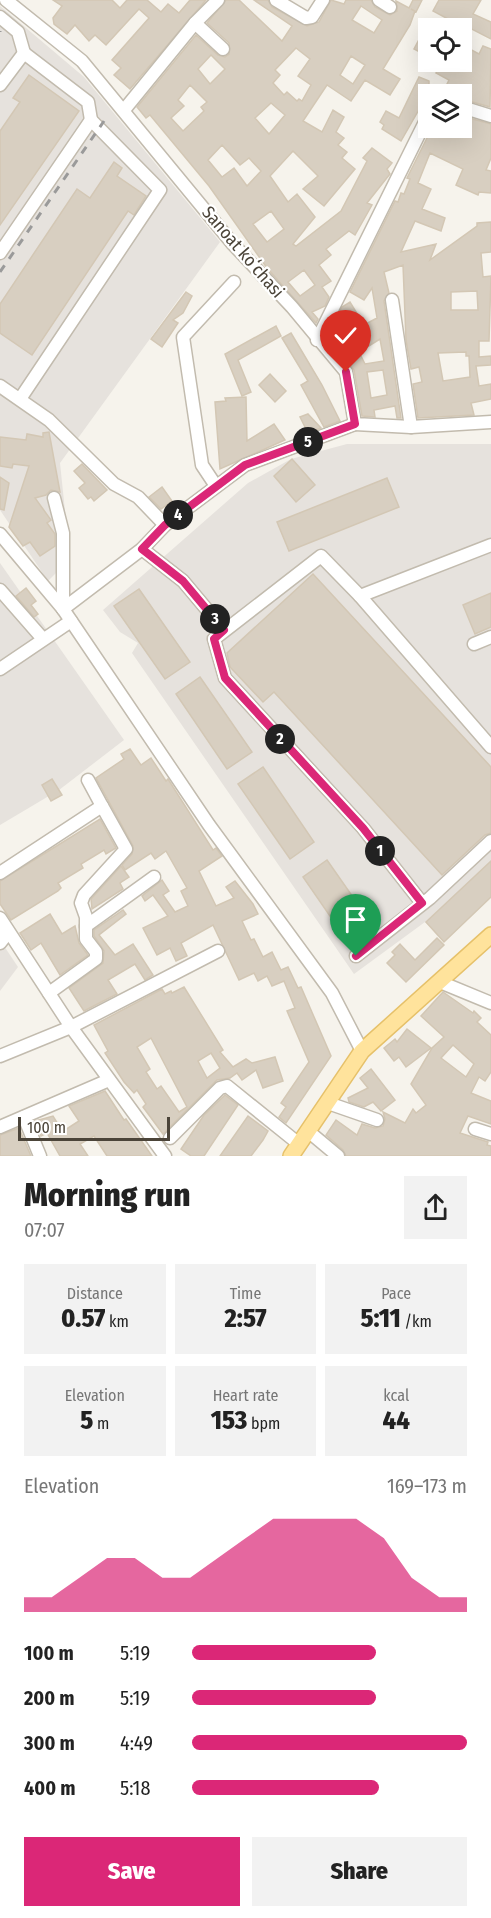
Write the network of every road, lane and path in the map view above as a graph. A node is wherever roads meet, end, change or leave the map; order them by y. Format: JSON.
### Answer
{"nodes":[{"id":1,"x":6,"y":0,"type":"edge"},
{"id":2,"x":218,"y":0,"type":"edge"},
{"id":3,"x":276,"y":0,"type":"edge"},
{"id":4,"x":323,"y":0,"type":"edge"},
{"id":5,"x":379,"y":0,"type":"edge"},
{"id":6,"x":390,"y":7,"type":"dead end"},
{"id":7,"x":0,"y":17,"type":"edge"},
{"id":8,"x":195,"y":23,"type":"junction"},
{"id":9,"x":223,"y":49,"type":"dead end"},
{"id":10,"x":24,"y":53,"type":"junction"},
{"id":11,"x":0,"y":86,"type":"edge"},
{"id":12,"x":124,"y":110,"type":"junction"},
{"id":13,"x":472,"y":110,"type":"edge"},
{"id":14,"x":491,"y":116,"type":"edge"},
{"id":15,"x":92,"y":120,"type":"junction"},
{"id":16,"x":418,"y":136,"type":"edge"},
{"id":17,"x":0,"y":253,"type":"edge"},
{"id":18,"x":234,"y":282,"type":"dead end"},
{"id":19,"x":392,"y":300,"type":"dead end"},
{"id":20,"x":317,"y":340,"type":"junction"},
{"id":21,"x":0,"y":386,"type":"edge"},
{"id":22,"x":20,"y":399,"type":"junction"},
{"id":23,"x":491,"y":422,"type":"edge"},
{"id":24,"x":355,"y":424,"type":"junction"},
{"id":25,"x":411,"y":427,"type":"junction"},
{"id":26,"x":216,"y":486,"type":"junction"},
{"id":27,"x":54,"y":498,"type":"dead end"},
{"id":28,"x":165,"y":525,"type":"junction"},
{"id":29,"x":0,"y":534,"type":"edge"},
{"id":30,"x":491,"y":545,"type":"edge"},
{"id":31,"x":142,"y":549,"type":"junction"},
{"id":32,"x":0,"y":590,"type":"edge"},
{"id":33,"x":360,"y":596,"type":"junction"},
{"id":34,"x":63,"y":609,"type":"junction"},
{"id":35,"x":71,"y":621,"type":"junction"},
{"id":36,"x":224,"y":630,"type":"junction"},
{"id":37,"x":491,"y":637,"type":"edge"},
{"id":38,"x":43,"y":639,"type":"junction"},
{"id":39,"x":474,"y":644,"type":"dead end"},
{"id":40,"x":0,"y":669,"type":"edge"},
{"id":41,"x":491,"y":747,"type":"edge"},
{"id":42,"x":88,"y":780,"type":"dead end"},
{"id":43,"x":102,"y":806,"type":"junction"},
{"id":44,"x":491,"y":842,"type":"edge"},
{"id":45,"x":0,"y":873,"type":"edge"},
{"id":46,"x":154,"y":877,"type":"dead end"},
{"id":47,"x":422,"y":903,"type":"junction"},
{"id":48,"x":0,"y":918,"type":"edge"},
{"id":49,"x":86,"y":926,"type":"junction"},
{"id":50,"x":0,"y":931,"type":"edge"},
{"id":51,"x":491,"y":935,"type":"edge"},
{"id":52,"x":0,"y":943,"type":"edge"},
{"id":53,"x":218,"y":951,"type":"dead end"},
{"id":54,"x":356,"y":956,"type":"dead end"},
{"id":55,"x":440,"y":982,"type":"junction"},
{"id":56,"x":49,"y":993,"type":"junction"},
{"id":57,"x":491,"y":1003,"type":"edge"},
{"id":58,"x":71,"y":1028,"type":"junction"},
{"id":59,"x":362,"y":1051,"type":"junction"},
{"id":60,"x":0,"y":1056,"type":"edge"},
{"id":61,"x":109,"y":1080,"type":"junction"},
{"id":62,"x":328,"y":1103,"type":"junction"},
{"id":63,"x":24,"y":1118,"type":"junction"},
{"id":64,"x":377,"y":1120,"type":"dead end"},
{"id":65,"x":0,"y":1127,"type":"edge"},
{"id":66,"x":475,"y":1129,"type":"dead end"},
{"id":67,"x":308,"y":1131,"type":"junction"},
{"id":68,"x":491,"y":1134,"type":"edge"},
{"id":69,"x":170,"y":1138,"type":"dead end"},
{"id":70,"x":295,"y":1150,"type":"edge"},
{"id":71,"x":40,"y":1156,"type":"edge"},
{"id":72,"x":165,"y":1156,"type":"edge"},
{"id":73,"x":338,"y":1156,"type":"edge"}],
"edges":[{"from":1,"to":12,"type":"street","name":"Sanoat koʻchasi"},
{"from":2,"to":8,"type":"street"},
{"from":3,"to":4,"type":"street"},
{"from":5,"to":6,"type":"street"},
{"from":7,"to":10,"type":"street"},
{"from":8,"to":9,"type":"street"},
{"from":8,"to":12,"type":"street"},
{"from":10,"to":11,"type":"street"},
{"from":10,"to":15,"type":"street"},
{"from":12,"to":20,"type":"street","name":"Sanoat koʻchasi"},
{"from":13,"to":14,"type":"street"},
{"from":15,"to":17,"type":"street"},
{"from":15,"to":22,"type":"street"},
{"from":16,"to":20,"type":"street"},
{"from":18,"to":26,"type":"street"},
{"from":19,"to":25,"type":"street"},
{"from":20,"to":24,"type":"street","name":"Sanoat koʻchasi"},
{"from":21,"to":22,"type":"street"},
{"from":22,"to":28,"type":"street"},
{"from":23,"to":25,"type":"street"},
{"from":24,"to":25,"type":"street"},
{"from":24,"to":26,"type":"street"},
{"from":26,"to":28,"type":"street"},
{"from":27,"to":34,"type":"street"},
{"from":28,"to":31,"type":"street"},
{"from":29,"to":34,"type":"street"},
{"from":30,"to":33,"type":"street"},
{"from":31,"to":34,"type":"street"},
{"from":31,"to":36,"type":"street"},
{"from":32,"to":38,"type":"street"},
{"from":33,"to":36,"type":"street"},
{"from":33,"to":41,"type":"street"},
{"from":34,"to":35,"type":"street"},
{"from":35,"to":38,"type":"street"},
{"from":35,"to":59,"type":"street"},
{"from":36,"to":47,"type":"street"},
{"from":37,"to":39,"type":"street"},
{"from":38,"to":40,"type":"street"},
{"from":42,"to":43,"type":"street"},
{"from":43,"to":45,"type":"street"},
{"from":43,"to":49,"type":"street"},
{"from":44,"to":47,"type":"street"},
{"from":46,"to":49,"type":"street"},
{"from":47,"to":54,"type":"street"},
{"from":48,"to":56,"type":"street"},
{"from":49,"to":56,"type":"street"},
{"from":50,"to":52,"type":"street"},
{"from":51,"to":55,"type":"main road"},
{"from":53,"to":58,"type":"street"},
{"from":55,"to":57,"type":"street"},
{"from":55,"to":59,"type":"main road"},
{"from":56,"to":58,"type":"street"},
{"from":58,"to":60,"type":"street"},
{"from":58,"to":61,"type":"street"},
{"from":59,"to":62,"type":"main road"},
{"from":61,"to":63,"type":"street"},
{"from":61,"to":72,"type":"street"},
{"from":62,"to":64,"type":"street"},
{"from":62,"to":67,"type":"main road"},
{"from":63,"to":65,"type":"street"},
{"from":63,"to":71,"type":"street"},
{"from":66,"to":68,"type":"street"},
{"from":67,"to":70,"type":"main road"},
{"from":67,"to":73,"type":"street"},
{"from":69,"to":70,"type":"street"}]}
